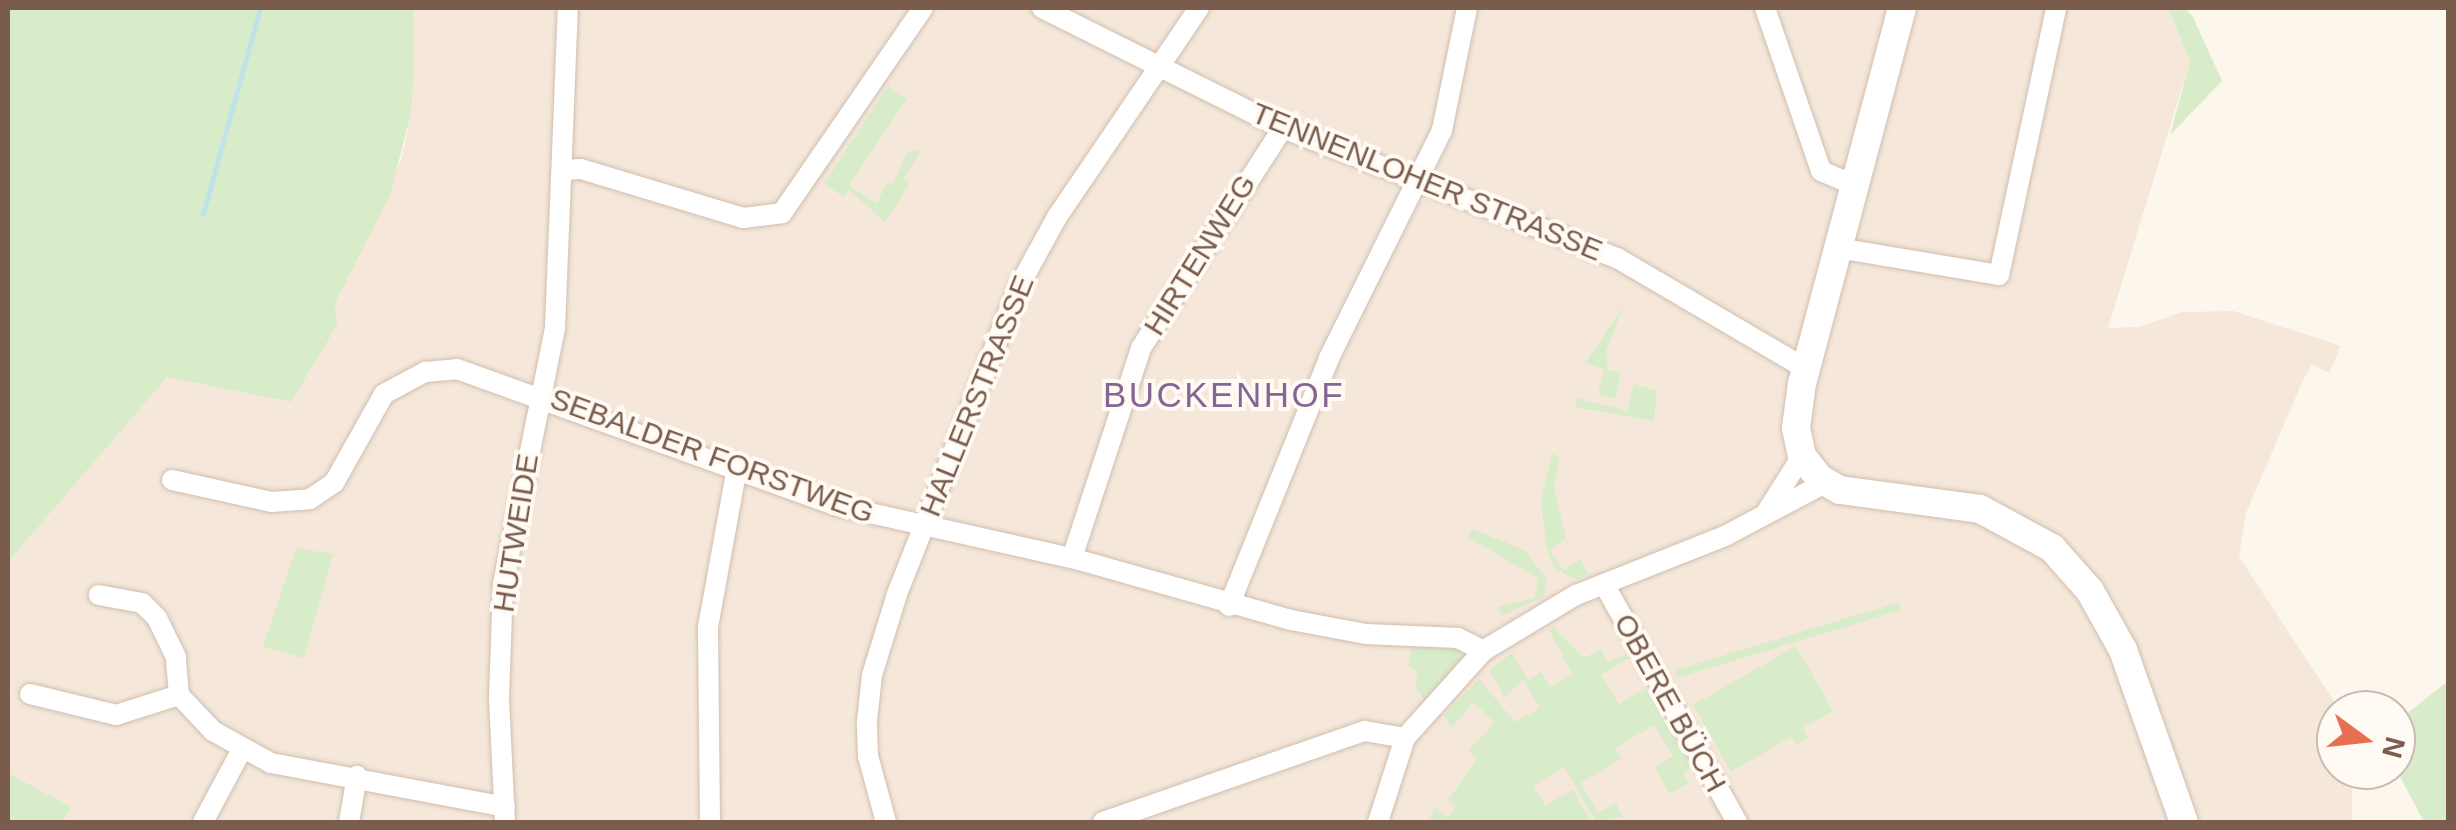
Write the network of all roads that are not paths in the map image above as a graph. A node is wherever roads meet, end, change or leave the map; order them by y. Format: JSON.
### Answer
{"nodes":[{"id":1,"x":568,"y":8,"type":"edge"},
{"id":2,"x":923,"y":8,"type":"edge"},
{"id":3,"x":1042,"y":8,"type":"edge"},
{"id":4,"x":1200,"y":8,"type":"edge"},
{"id":5,"x":1467,"y":8,"type":"edge"},
{"id":6,"x":1765,"y":8,"type":"edge"},
{"id":7,"x":1902,"y":8,"type":"edge"},
{"id":8,"x":2056,"y":8,"type":"edge"},
{"id":9,"x":1158,"y":69,"type":"junction"},
{"id":10,"x":1283,"y":128,"type":"junction"},
{"id":11,"x":562,"y":170,"type":"junction"},
{"id":12,"x":1418,"y":182,"type":"junction"},
{"id":13,"x":1854,"y":185,"type":"junction"},
{"id":14,"x":1838,"y":248,"type":"junction"},
{"id":15,"x":1806,"y":368,"type":"junction"},
{"id":16,"x":542,"y":395,"type":"junction"},
{"id":17,"x":1802,"y":456,"type":"junction"},
{"id":18,"x":737,"y":468,"type":"junction"},
{"id":19,"x":172,"y":480,"type":"dead end"},
{"id":20,"x":1825,"y":483,"type":"junction"},
{"id":21,"x":1766,"y":514,"type":"junction"},
{"id":22,"x":924,"y":527,"type":"junction"},
{"id":23,"x":1072,"y":558,"type":"junction"},
{"id":24,"x":1604,"y":584,"type":"junction"},
{"id":25,"x":100,"y":594,"type":"dead end"},
{"id":26,"x":1229,"y":606,"type":"junction"},
{"id":27,"x":1483,"y":650,"type":"junction"},
{"id":28,"x":30,"y":694,"type":"dead end"},
{"id":29,"x":179,"y":695,"type":"junction"},
{"id":30,"x":1405,"y":738,"type":"junction"},
{"id":31,"x":241,"y":750,"type":"junction"},
{"id":32,"x":356,"y":776,"type":"junction"},
{"id":33,"x":505,"y":815,"type":"edge"},
{"id":34,"x":202,"y":822,"type":"edge"},
{"id":35,"x":349,"y":822,"type":"edge"},
{"id":36,"x":710,"y":822,"type":"edge"},
{"id":37,"x":886,"y":822,"type":"edge"},
{"id":38,"x":1104,"y":822,"type":"edge"},
{"id":39,"x":1378,"y":822,"type":"edge"},
{"id":40,"x":1737,"y":822,"type":"edge"},
{"id":41,"x":2184,"y":822,"type":"edge"}],
"edges":[{"from":1,"to":11,"type":"street","name":"HUTWEIDE"},
{"from":2,"to":11,"type":"street"},
{"from":3,"to":9,"type":"street","name":"TENNENLOHER STRASSE"},
{"from":4,"to":9,"type":"street","name":"HALLERSTRASSE"},
{"from":5,"to":12,"type":"street"},
{"from":6,"to":13,"type":"street"},
{"from":7,"to":13,"type":"main road"},
{"from":8,"to":14,"type":"street"},
{"from":9,"to":10,"type":"street","name":"TENNENLOHER STRASSE"},
{"from":9,"to":22,"type":"street","name":"HALLERSTRASSE"},
{"from":10,"to":12,"type":"street","name":"TENNENLOHER STRASSE"},
{"from":10,"to":23,"type":"street","name":"HIRTENWEG"},
{"from":11,"to":16,"type":"street","name":"HUTWEIDE"},
{"from":12,"to":15,"type":"street","name":"TENNENLOHER STRASSE"},
{"from":12,"to":26,"type":"street"},
{"from":13,"to":14,"type":"main road"},
{"from":14,"to":15,"type":"main road"},
{"from":15,"to":17,"type":"main road"},
{"from":16,"to":18,"type":"street","name":"SEBALDER FORSTWEG"},
{"from":16,"to":19,"type":"street","name":"SEBALDER FORSTWEG"},
{"from":16,"to":33,"type":"street","name":"HUTWEIDE"},
{"from":17,"to":20,"type":"main road"},
{"from":17,"to":21,"type":"street"},
{"from":18,"to":22,"type":"street","name":"SEBALDER FORSTWEG"},
{"from":18,"to":36,"type":"street"},
{"from":20,"to":21,"type":"street"},
{"from":20,"to":41,"type":"main road"},
{"from":21,"to":24,"type":"street"},
{"from":22,"to":23,"type":"street","name":"SEBALDER FORSTWEG"},
{"from":22,"to":37,"type":"street","name":"HALLERSTRASSE"},
{"from":23,"to":26,"type":"street","name":"SEBALDER FORSTWEG"},
{"from":24,"to":27,"type":"street"},
{"from":24,"to":40,"type":"street","name":"OBERE BÜCH"},
{"from":25,"to":29,"type":"street"},
{"from":26,"to":27,"type":"street","name":"SEBALDER FORSTWEG"},
{"from":27,"to":30,"type":"street"},
{"from":28,"to":29,"type":"street"},
{"from":29,"to":31,"type":"street"},
{"from":30,"to":38,"type":"street"},
{"from":30,"to":39,"type":"street"},
{"from":31,"to":32,"type":"street"},
{"from":31,"to":34,"type":"street"},
{"from":32,"to":33,"type":"street"},
{"from":32,"to":35,"type":"street"}]}
